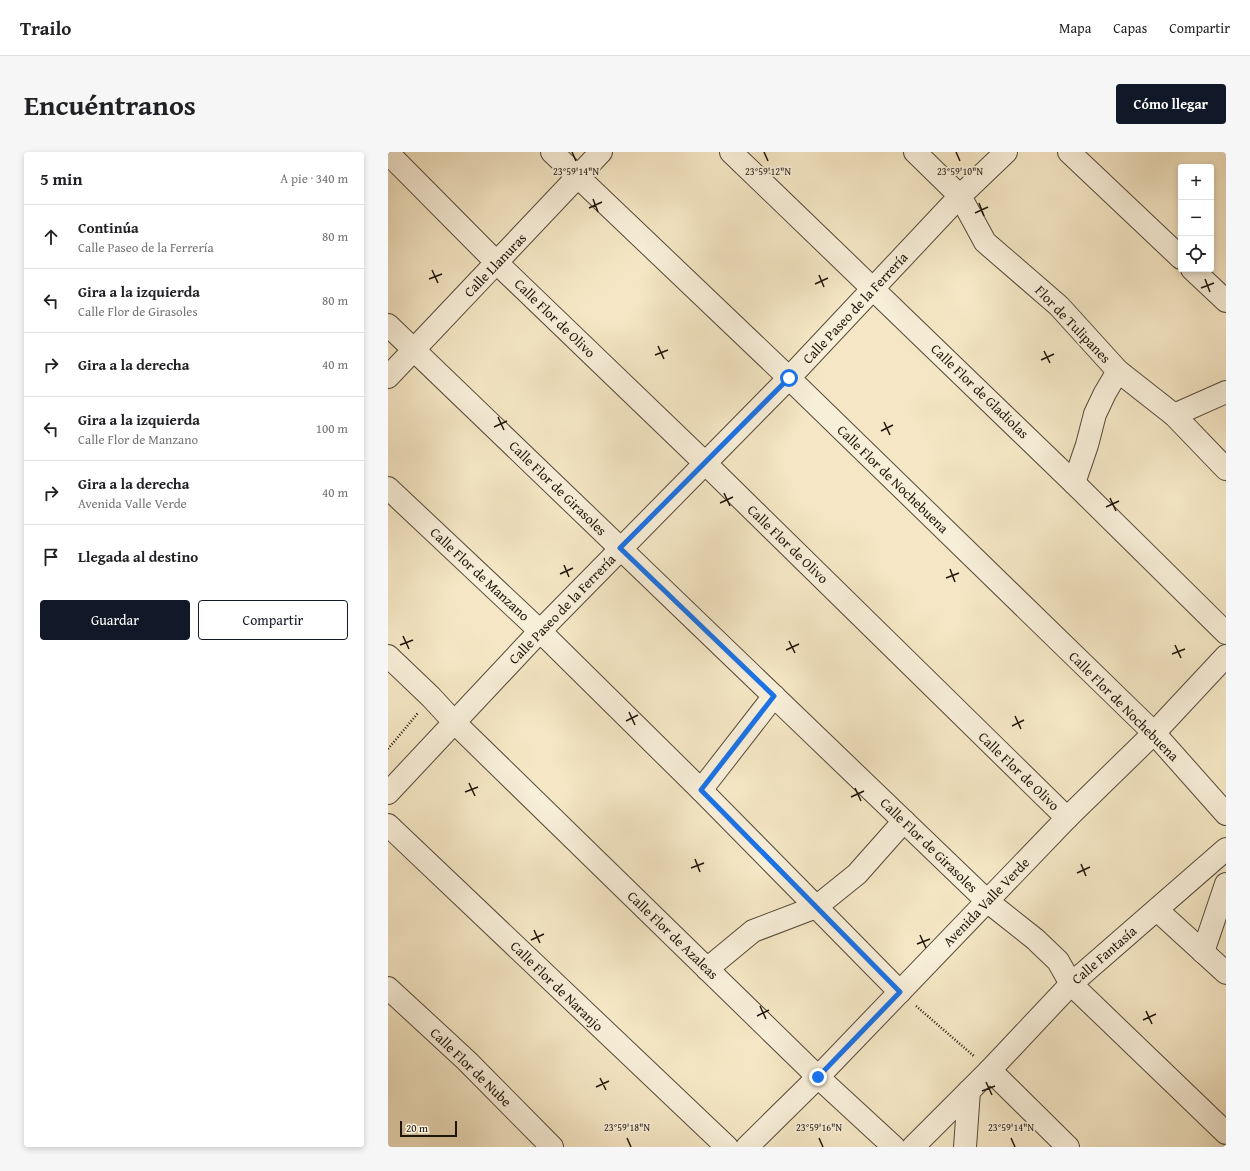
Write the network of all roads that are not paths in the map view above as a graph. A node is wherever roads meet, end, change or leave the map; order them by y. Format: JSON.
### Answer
{"nodes":[{"id":1,"x":552,"y":152,"type":"edge"},
{"id":2,"x":602,"y":152,"type":"edge"},
{"id":3,"x":731,"y":152,"type":"edge"},
{"id":4,"x":915,"y":152,"type":"edge"},
{"id":5,"x":1006,"y":152,"type":"edge"},
{"id":6,"x":1069,"y":152,"type":"edge"},
{"id":7,"x":388,"y":153,"type":"edge"},
{"id":8,"x":578,"y":178,"type":"junction"},
{"id":9,"x":960,"y":196,"type":"junction"},
{"id":10,"x":1178,"y":255,"type":"edge"},
{"id":11,"x":497,"y":263,"type":"junction"},
{"id":12,"x":1195,"y":272,"type":"edge"},
{"id":13,"x":874,"y":288,"type":"junction"},
{"id":14,"x":1226,"y":301,"type":"edge"},
{"id":15,"x":388,"y":326,"type":"edge"},
{"id":16,"x":414,"y":350,"type":"junction"},
{"id":17,"x":1118,"y":371,"type":"junction"},
{"id":18,"x":388,"y":377,"type":"edge"},
{"id":19,"x":789,"y":378,"type":"junction"},
{"id":20,"x":1226,"y":392,"type":"edge"},
{"id":21,"x":1174,"y":415,"type":"junction"},
{"id":22,"x":706,"y":464,"type":"junction"},
{"id":23,"x":1226,"y":469,"type":"edge"},
{"id":24,"x":1074,"y":483,"type":"junction"},
{"id":25,"x":388,"y":488,"type":"edge"},
{"id":26,"x":620,"y":548,"type":"junction"},
{"id":27,"x":540,"y":631,"type":"junction"},
{"id":28,"x":1226,"y":633,"type":"edge"},
{"id":29,"x":388,"y":656,"type":"edge"},
{"id":30,"x":1226,"y":656,"type":"edge"},
{"id":31,"x":774,"y":696,"type":"junction"},
{"id":32,"x":454,"y":722,"type":"junction"},
{"id":33,"x":1154,"y":733,"type":"junction"},
{"id":34,"x":701,"y":790,"type":"junction"},
{"id":35,"x":388,"y":793,"type":"edge"},
{"id":36,"x":1226,"y":814,"type":"edge"},
{"id":37,"x":1067,"y":818,"type":"junction"},
{"id":38,"x":904,"y":821,"type":"junction"},
{"id":39,"x":388,"y":825,"type":"edge"},
{"id":40,"x":1226,"y":848,"type":"edge"},
{"id":41,"x":1226,"y":884,"type":"edge"},
{"id":42,"x":987,"y":901,"type":"junction"},
{"id":43,"x":816,"y":907,"type":"junction"},
{"id":44,"x":1157,"y":910,"type":"junction"},
{"id":45,"x":1203,"y":952,"type":"junction"},
{"id":46,"x":707,"y":968,"type":"junction"},
{"id":47,"x":1226,"y":973,"type":"edge"},
{"id":48,"x":1071,"y":984,"type":"junction"},
{"id":49,"x":388,"y":988,"type":"edge"},
{"id":50,"x":900,"y":992,"type":"junction"},
{"id":51,"x":990,"y":1070,"type":"junction"},
{"id":52,"x":818,"y":1077,"type":"junction"},
{"id":53,"x":969,"y":1091,"type":"junction"},
{"id":54,"x":1226,"y":1133,"type":"edge"},
{"id":55,"x":552,"y":1147,"type":"edge"},
{"id":56,"x":727,"y":1147,"type":"edge"},
{"id":57,"x":747,"y":1147,"type":"edge"},
{"id":58,"x":894,"y":1147,"type":"edge"},
{"id":59,"x":913,"y":1147,"type":"edge"},
{"id":60,"x":965,"y":1147,"type":"edge"},
{"id":61,"x":1068,"y":1147,"type":"edge"}],
"edges":[{"from":1,"to":8,"type":"street","name":"Calle Flor de Nochebuena"},
{"from":2,"to":8,"type":"street","name":"Calle Llanuras"},
{"from":3,"to":13,"type":"street","name":"Calle Flor de Gladiolas"},
{"from":4,"to":9,"type":"street","name":"Flor de Tulipanes"},
{"from":5,"to":9,"type":"street","name":"Calle Paseo de la Ferrería"},
{"from":6,"to":10,"type":"street"},
{"from":7,"to":11,"type":"street","name":"Calle Flor de Olivo"},
{"from":8,"to":11,"type":"street","name":"Calle Llanuras"},
{"from":8,"to":19,"type":"street","name":"Calle Flor de Nochebuena"},
{"from":9,"to":13,"type":"street","name":"Calle Paseo de la Ferrería"},
{"from":9,"to":17,"type":"street","name":"Flor de Tulipanes"},
{"from":11,"to":16,"type":"street","name":"Calle Llanuras"},
{"from":11,"to":22,"type":"street","name":"Calle Flor de Olivo"},
{"from":12,"to":14,"type":"street"},
{"from":13,"to":19,"type":"street","name":"Calle Paseo de la Ferrería"},
{"from":13,"to":24,"type":"street","name":"Calle Flor de Gladiolas"},
{"from":15,"to":16,"type":"street","name":"Calle Flor de Girasoles"},
{"from":16,"to":18,"type":"street","name":"Calle Llanuras"},
{"from":16,"to":26,"type":"street","name":"Calle Flor de Girasoles"},
{"from":17,"to":21,"type":"street","name":"Flor de Tulipanes"},
{"from":17,"to":24,"type":"street"},
{"from":19,"to":22,"type":"street","name":"Calle Paseo de la Ferrería"},
{"from":19,"to":33,"type":"street","name":"Calle Flor de Nochebuena"},
{"from":20,"to":21,"type":"street"},
{"from":21,"to":23,"type":"street","name":"Flor de Tulipanes"},
{"from":22,"to":26,"type":"street","name":"Calle Paseo de la Ferrería"},
{"from":22,"to":37,"type":"street","name":"Calle Flor de Olivo"},
{"from":24,"to":28,"type":"street","name":"Calle Flor de Gladiolas"},
{"from":25,"to":27,"type":"street","name":"Calle Flor de Manzano"},
{"from":26,"to":27,"type":"street","name":"Calle Paseo de la Ferrería"},
{"from":26,"to":31,"type":"street","name":"Calle Flor de Girasoles"},
{"from":27,"to":32,"type":"street","name":"Calle Paseo de la Ferrería"},
{"from":27,"to":34,"type":"street","name":"Calle Flor de Manzano"},
{"from":29,"to":32,"type":"street","name":"Calle Flor de Azaleas"},
{"from":30,"to":33,"type":"street","name":"Avenida Valle Verde"},
{"from":31,"to":34,"type":"street"},
{"from":31,"to":38,"type":"street","name":"Calle Flor de Girasoles"},
{"from":32,"to":35,"type":"street","name":"Calle Paseo de la Ferrería"},
{"from":32,"to":46,"type":"street","name":"Calle Flor de Azaleas"},
{"from":33,"to":36,"type":"street","name":"Calle Flor de Nochebuena"},
{"from":33,"to":37,"type":"street","name":"Avenida Valle Verde"},
{"from":34,"to":43,"type":"street","name":"Calle Flor de Manzano"},
{"from":37,"to":42,"type":"street","name":"Avenida Valle Verde"},
{"from":38,"to":42,"type":"street","name":"Calle Flor de Girasoles"},
{"from":38,"to":43,"type":"street"},
{"from":39,"to":56,"type":"street","name":"Calle Flor de Naranjo"},
{"from":40,"to":44,"type":"street","name":"Calle Fantasía"},
{"from":41,"to":45,"type":"street"},
{"from":42,"to":48,"type":"street","name":"Calle Flor de Girasoles"},
{"from":42,"to":50,"type":"street","name":"Avenida Valle Verde"},
{"from":43,"to":46,"type":"street"},
{"from":43,"to":50,"type":"street","name":"Calle Flor de Manzano"},
{"from":44,"to":45,"type":"street"},
{"from":44,"to":48,"type":"street","name":"Calle Fantasía"},
{"from":45,"to":47,"type":"street"},
{"from":46,"to":52,"type":"street","name":"Calle Flor de Azaleas"},
{"from":48,"to":51,"type":"street","name":"Calle Fantasía"},
{"from":48,"to":54,"type":"street","name":"Calle Flor de Girasoles"},
{"from":49,"to":55,"type":"street","name":"Calle Flor de Nube"},
{"from":50,"to":52,"type":"street","name":"Avenida Valle Verde"},
{"from":51,"to":53,"type":"street","name":"Calle Fantasía"},
{"from":51,"to":61,"type":"street"},
{"from":52,"to":57,"type":"street","name":"Avenida Valle Verde"},
{"from":52,"to":58,"type":"street","name":"Calle Flor de Azaleas"},
{"from":53,"to":59,"type":"street","name":"Calle Fantasía"},
{"from":53,"to":60,"type":"street"}]}
